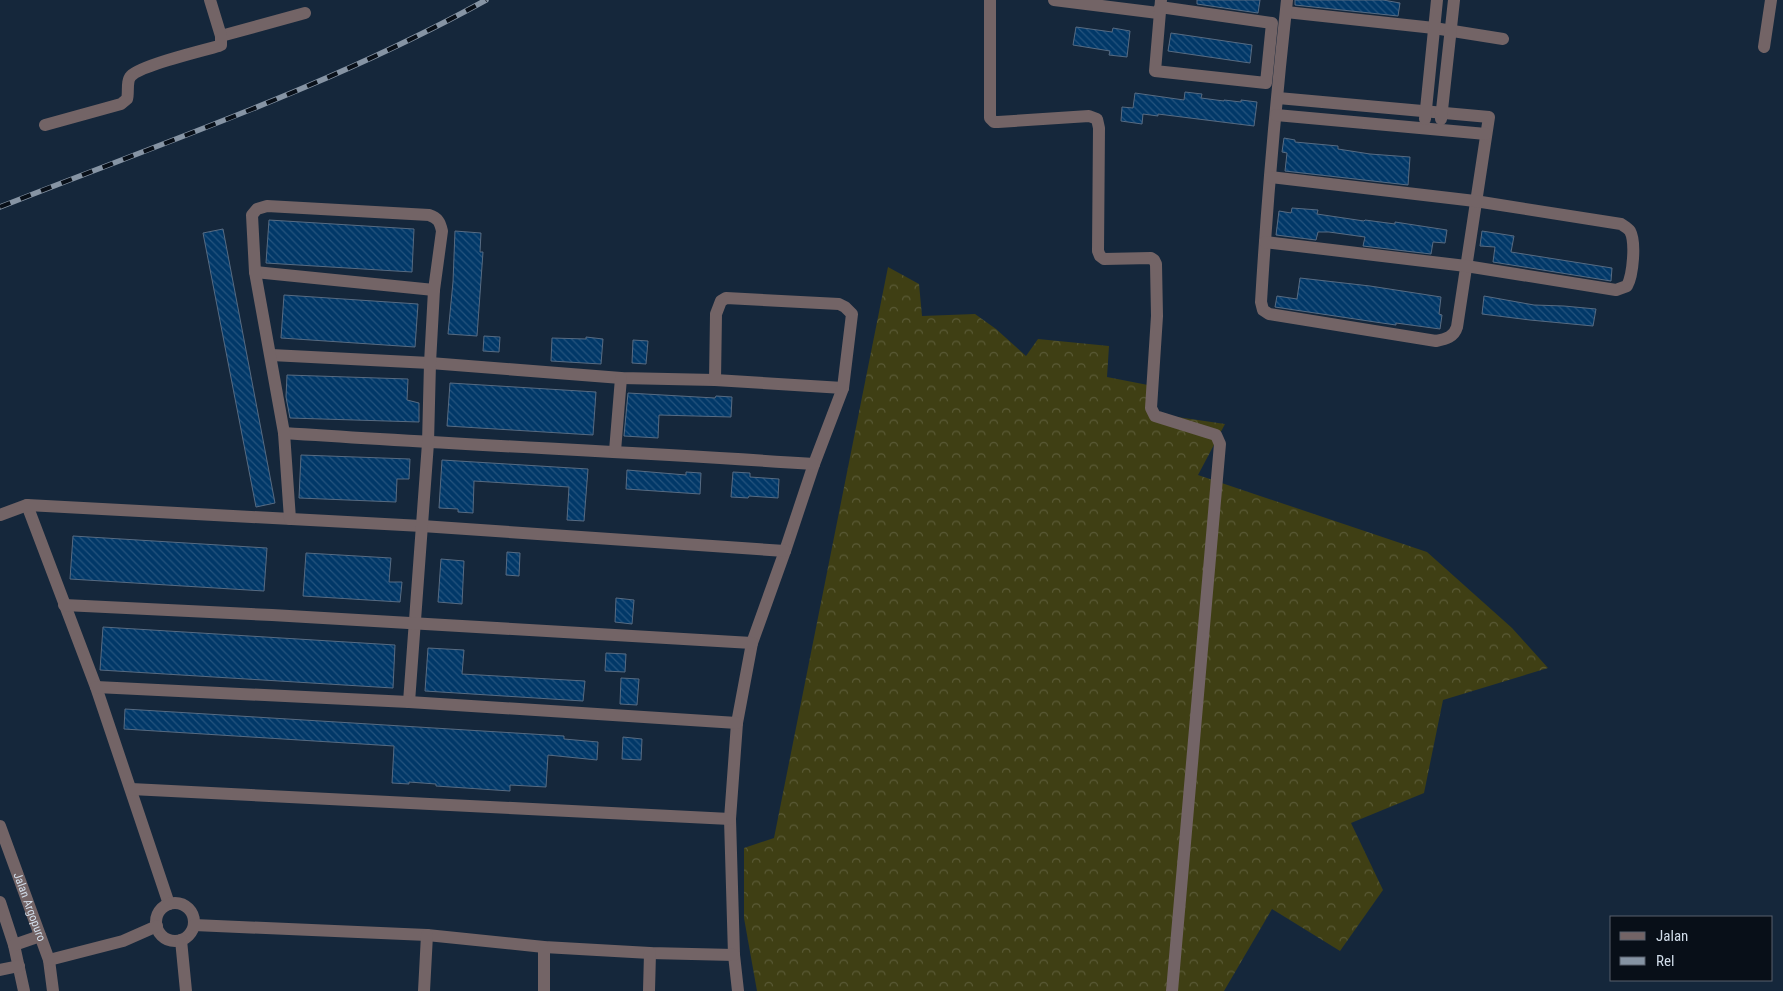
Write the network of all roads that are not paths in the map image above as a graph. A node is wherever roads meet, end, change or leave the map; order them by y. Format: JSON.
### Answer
{"nodes":[{"id":1,"x":210,"y":0,"type":"edge"},
{"id":2,"x":990,"y":0,"type":"edge"},
{"id":3,"x":1054,"y":0,"type":"edge"},
{"id":4,"x":1437,"y":0,"type":"edge"},
{"id":5,"x":1454,"y":0,"type":"edge"},
{"id":6,"x":1771,"y":0,"type":"edge"},
{"id":7,"x":1286,"y":6,"type":"edge"},
{"id":8,"x":1160,"y":7,"type":"edge"},
{"id":9,"x":305,"y":13,"type":"dead end"},
{"id":10,"x":1434,"y":28,"type":"junction"},
{"id":11,"x":1450,"y":30,"type":"junction"},
{"id":12,"x":221,"y":36,"type":"junction"},
{"id":13,"x":1503,"y":39,"type":"dead end"},
{"id":14,"x":1764,"y":48,"type":"dead end"},
{"id":15,"x":1278,"y":98,"type":"junction"},
{"id":16,"x":1425,"y":111,"type":"junction"},
{"id":17,"x":1442,"y":113,"type":"junction"},
{"id":18,"x":1276,"y":115,"type":"junction"},
{"id":19,"x":45,"y":125,"type":"dead end"},
{"id":20,"x":1424,"y":129,"type":"junction"},
{"id":21,"x":1440,"y":130,"type":"junction"},
{"id":22,"x":1486,"y":134,"type":"junction"},
{"id":23,"x":1270,"y":177,"type":"junction"},
{"id":24,"x":1475,"y":201,"type":"junction"},
{"id":25,"x":1265,"y":242,"type":"junction"},
{"id":26,"x":1466,"y":266,"type":"junction"},
{"id":27,"x":255,"y":272,"type":"junction"},
{"id":28,"x":434,"y":290,"type":"junction"},
{"id":29,"x":270,"y":354,"type":"junction"},
{"id":30,"x":430,"y":363,"type":"junction"},
{"id":31,"x":621,"y":378,"type":"junction"},
{"id":32,"x":716,"y":380,"type":"junction"},
{"id":33,"x":843,"y":388,"type":"junction"},
{"id":34,"x":284,"y":433,"type":"junction"},
{"id":35,"x":428,"y":443,"type":"junction"},
{"id":36,"x":615,"y":451,"type":"junction"},
{"id":37,"x":814,"y":464,"type":"junction"},
{"id":38,"x":27,"y":505,"type":"junction"},
{"id":39,"x":0,"y":515,"type":"edge"},
{"id":40,"x":290,"y":519,"type":"junction"},
{"id":41,"x":422,"y":526,"type":"junction"},
{"id":42,"x":785,"y":551,"type":"junction"},
{"id":43,"x":64,"y":604,"type":"junction"},
{"id":44,"x":416,"y":623,"type":"junction"},
{"id":45,"x":752,"y":643,"type":"junction"},
{"id":46,"x":96,"y":687,"type":"junction"},
{"id":47,"x":409,"y":702,"type":"junction"},
{"id":48,"x":737,"y":723,"type":"junction"},
{"id":49,"x":131,"y":789,"type":"junction"},
{"id":50,"x":730,"y":819,"type":"junction"},
{"id":51,"x":0,"y":826,"type":"edge"},
{"id":52,"x":0,"y":902,"type":"edge"},
{"id":53,"x":169,"y":904,"type":"junction"},
{"id":54,"x":194,"y":925,"type":"junction"},
{"id":55,"x":157,"y":926,"type":"junction"},
{"id":56,"x":427,"y":935,"type":"junction"},
{"id":57,"x":40,"y":936,"type":"junction"},
{"id":58,"x":181,"y":940,"type":"junction"},
{"id":59,"x":14,"y":945,"type":"junction"},
{"id":60,"x":544,"y":947,"type":"junction"},
{"id":61,"x":650,"y":953,"type":"junction"},
{"id":62,"x":734,"y":955,"type":"junction"},
{"id":63,"x":49,"y":960,"type":"junction"},
{"id":64,"x":19,"y":966,"type":"junction"},
{"id":65,"x":0,"y":970,"type":"edge"},
{"id":66,"x":24,"y":991,"type":"edge"},
{"id":67,"x":53,"y":991,"type":"edge"},
{"id":68,"x":186,"y":991,"type":"edge"},
{"id":69,"x":424,"y":991,"type":"edge"},
{"id":70,"x":544,"y":991,"type":"edge"},
{"id":71,"x":649,"y":991,"type":"edge"},
{"id":72,"x":738,"y":991,"type":"edge"},
{"id":73,"x":1172,"y":991,"type":"edge"}],
"edges":[{"from":1,"to":12,"type":"street"},
{"from":2,"to":73,"type":"street"},
{"from":3,"to":8,"type":"street"},
{"from":4,"to":10,"type":"street"},
{"from":5,"to":11,"type":"street"},
{"from":6,"to":14,"type":"street"},
{"from":7,"to":10,"type":"street"},
{"from":7,"to":15,"type":"street"},
{"from":8,"to":8,"type":"street"},
{"from":9,"to":12,"type":"street"},
{"from":10,"to":11,"type":"street"},
{"from":10,"to":16,"type":"street"},
{"from":11,"to":13,"type":"street"},
{"from":11,"to":17,"type":"street"},
{"from":12,"to":19,"type":"street"},
{"from":15,"to":16,"type":"street"},
{"from":15,"to":18,"type":"street"},
{"from":16,"to":17,"type":"street"},
{"from":16,"to":20,"type":"street"},
{"from":17,"to":21,"type":"street"},
{"from":17,"to":22,"type":"street"},
{"from":18,"to":20,"type":"street"},
{"from":18,"to":23,"type":"street"},
{"from":20,"to":21,"type":"street"},
{"from":21,"to":22,"type":"street"},
{"from":22,"to":24,"type":"street"},
{"from":23,"to":24,"type":"street"},
{"from":23,"to":25,"type":"street"},
{"from":24,"to":26,"type":"street"},
{"from":24,"to":26,"type":"street"},
{"from":25,"to":26,"type":"street"},
{"from":25,"to":26,"type":"street"},
{"from":27,"to":28,"type":"street"},
{"from":27,"to":28,"type":"street"},
{"from":27,"to":29,"type":"street"},
{"from":28,"to":30,"type":"street"},
{"from":29,"to":30,"type":"street"},
{"from":29,"to":34,"type":"street"},
{"from":30,"to":31,"type":"street"},
{"from":30,"to":35,"type":"street"},
{"from":31,"to":32,"type":"street"},
{"from":31,"to":36,"type":"street"},
{"from":32,"to":33,"type":"street"},
{"from":32,"to":33,"type":"street"},
{"from":33,"to":37,"type":"street"},
{"from":34,"to":35,"type":"street"},
{"from":34,"to":40,"type":"street"},
{"from":35,"to":36,"type":"street"},
{"from":35,"to":41,"type":"street"},
{"from":36,"to":37,"type":"street"},
{"from":37,"to":42,"type":"street"},
{"from":38,"to":39,"type":"street"},
{"from":38,"to":40,"type":"street"},
{"from":38,"to":43,"type":"street"},
{"from":40,"to":41,"type":"street"},
{"from":41,"to":42,"type":"street"},
{"from":41,"to":44,"type":"street"},
{"from":42,"to":45,"type":"street"},
{"from":43,"to":44,"type":"street"},
{"from":43,"to":46,"type":"street"},
{"from":44,"to":45,"type":"street"},
{"from":44,"to":47,"type":"street"},
{"from":45,"to":48,"type":"street"},
{"from":46,"to":47,"type":"street"},
{"from":46,"to":49,"type":"street"},
{"from":47,"to":48,"type":"street"},
{"from":48,"to":50,"type":"street"},
{"from":49,"to":50,"type":"street"},
{"from":49,"to":53,"type":"street"},
{"from":50,"to":62,"type":"street"},
{"from":51,"to":57,"type":"street","name":"Jalan Argopuro"},
{"from":52,"to":59,"type":"street"},
{"from":53,"to":54,"type":"street"},
{"from":53,"to":55,"type":"street"},
{"from":54,"to":56,"type":"street"},
{"from":54,"to":58,"type":"street"},
{"from":55,"to":58,"type":"street"},
{"from":55,"to":63,"type":"street"},
{"from":56,"to":60,"type":"street"},
{"from":56,"to":69,"type":"street"},
{"from":57,"to":59,"type":"street"},
{"from":57,"to":63,"type":"street","name":"Jalan Argopuro"},
{"from":58,"to":68,"type":"street"},
{"from":59,"to":64,"type":"street"},
{"from":60,"to":61,"type":"street"},
{"from":60,"to":70,"type":"street"},
{"from":61,"to":62,"type":"street"},
{"from":61,"to":71,"type":"street"},
{"from":62,"to":72,"type":"street"},
{"from":63,"to":67,"type":"street","name":"Jalan Argopuro"},
{"from":64,"to":65,"type":"street"},
{"from":64,"to":66,"type":"street"}]}
